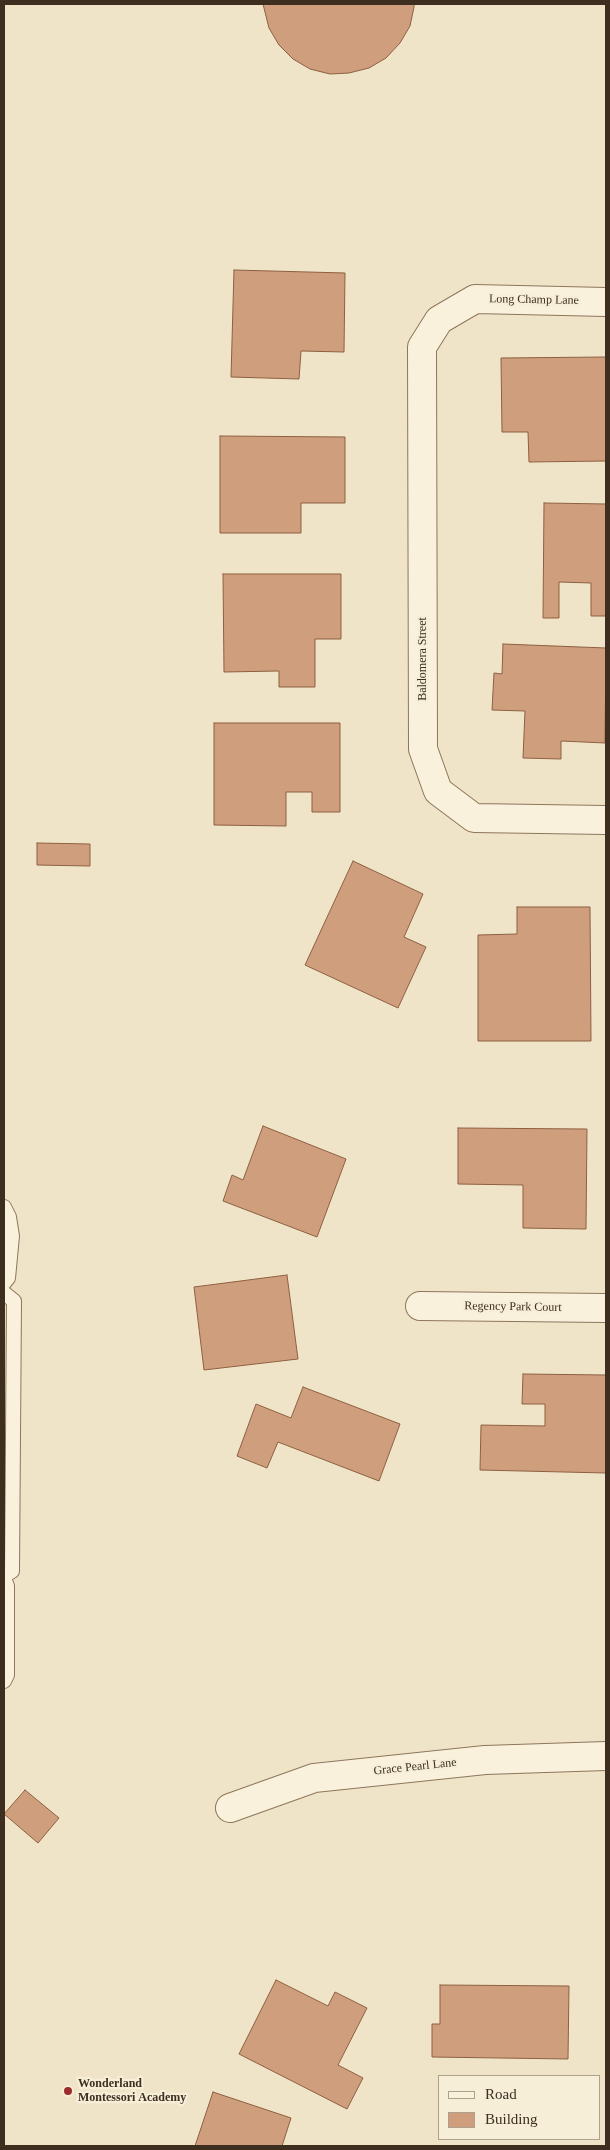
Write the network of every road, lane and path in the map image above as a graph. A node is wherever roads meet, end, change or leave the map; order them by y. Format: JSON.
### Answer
{"nodes":[{"id":1,"x":606,"y":302,"type":"edge"},
{"id":2,"x":422,"y":347,"type":"joint"},
{"id":3,"x":606,"y":820,"type":"edge"},
{"id":4,"x":4,"y":1207,"type":"edge"},
{"id":5,"x":4,"y":1283,"type":"edge"},
{"id":6,"x":4,"y":1293,"type":"edge"},
{"id":7,"x":420,"y":1306,"type":"dead end"},
{"id":8,"x":606,"y":1308,"type":"edge"},
{"id":9,"x":4,"y":1577,"type":"edge"},
{"id":10,"x":4,"y":1681,"type":"edge"},
{"id":11,"x":606,"y":1756,"type":"edge"},
{"id":12,"x":230,"y":1808,"type":"dead end"}],
"edges":[{"from":1,"to":2,"type":"street","name":"Long Champ Lane"},
{"from":2,"to":3,"type":"street","name":"Baldomera Street"},
{"from":4,"to":5,"type":"lane"},
{"from":6,"to":9,"type":"lane"},
{"from":7,"to":8,"type":"street","name":"Regency Park Court"},
{"from":9,"to":10,"type":"lane"},
{"from":11,"to":12,"type":"street","name":"Grace Pearl Lane"}]}
